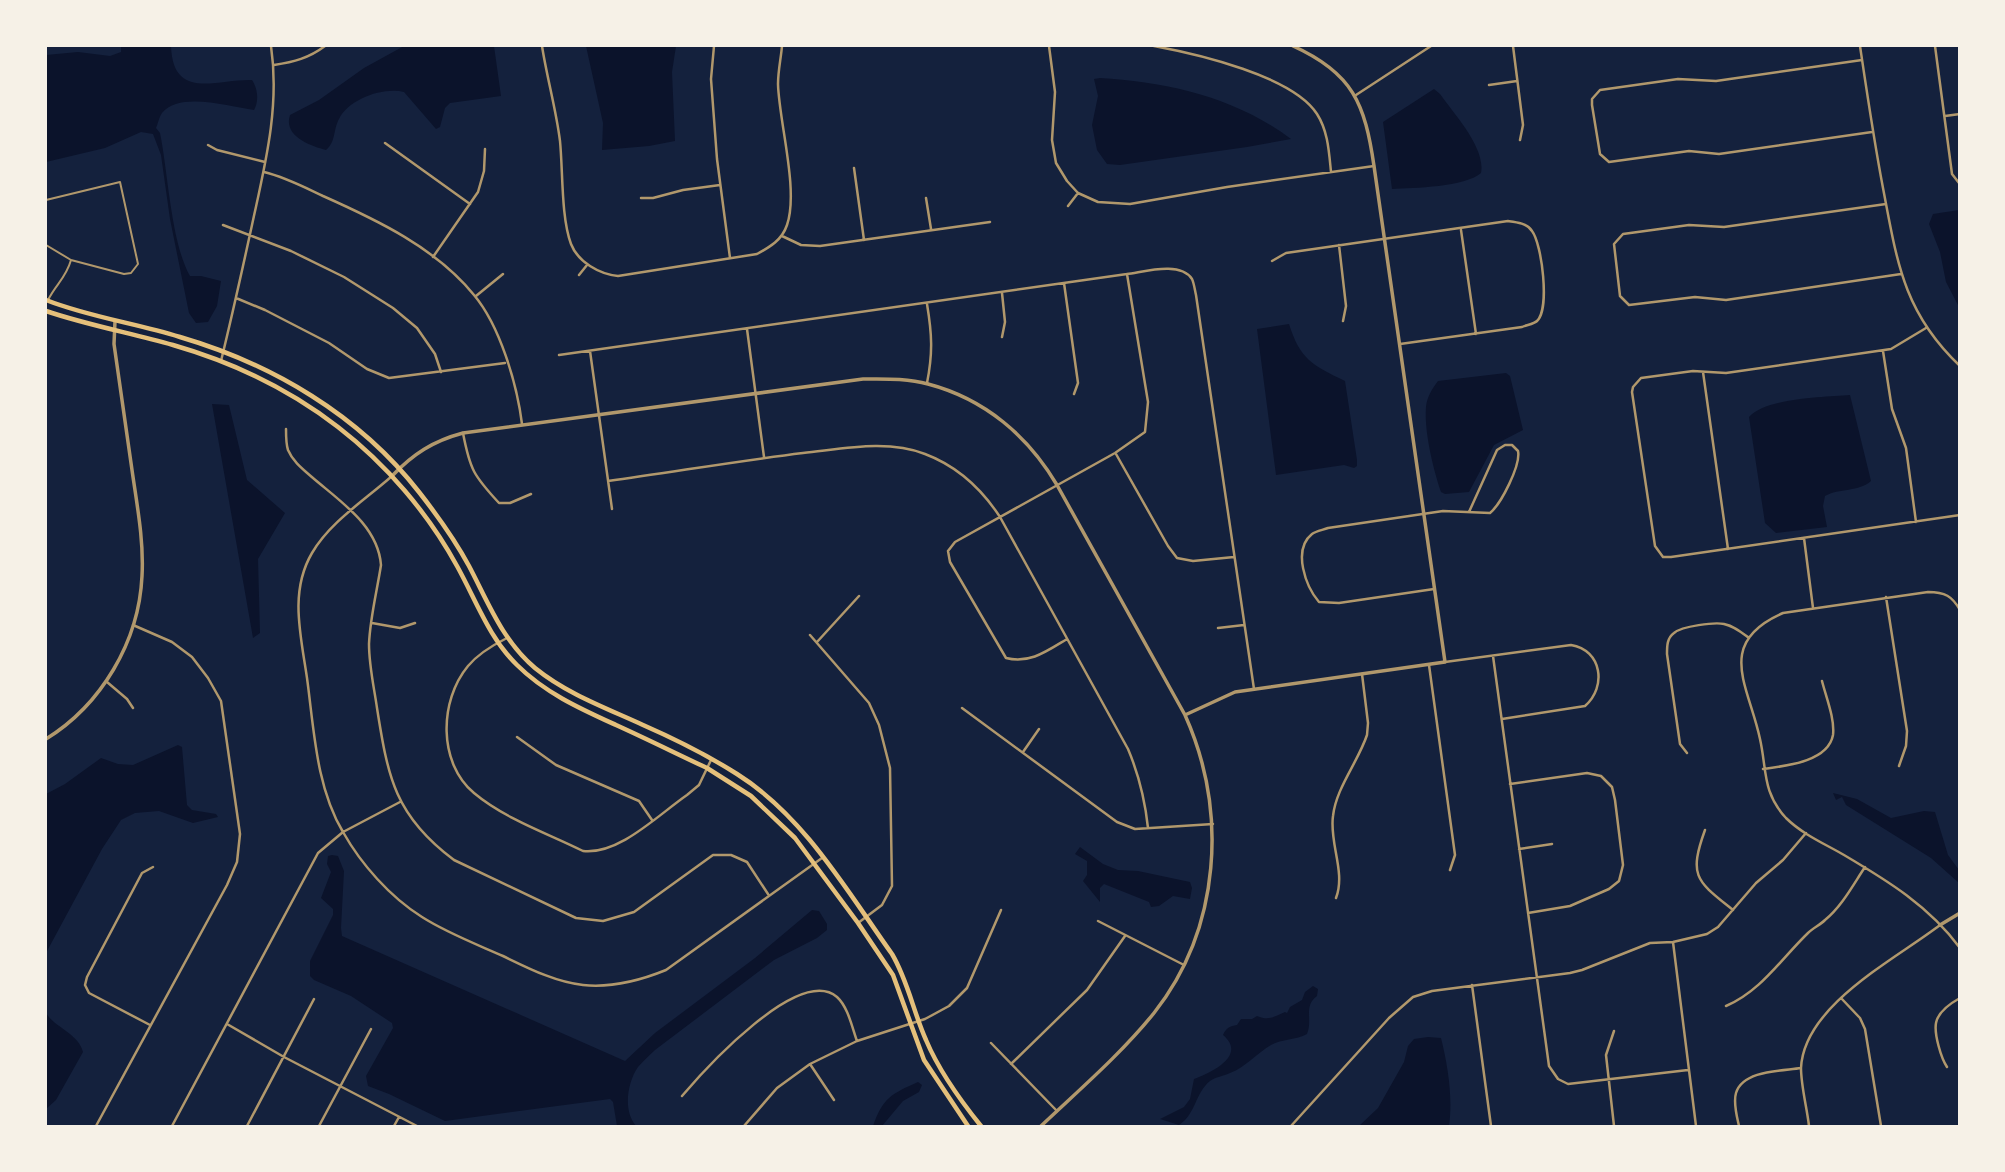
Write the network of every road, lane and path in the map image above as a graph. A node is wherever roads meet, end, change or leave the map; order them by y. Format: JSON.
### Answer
{"nodes":[{"id":1,"x":271,"y":46,"type":"edge"},
{"id":2,"x":325,"y":46,"type":"edge"},
{"id":3,"x":542,"y":46,"type":"edge"},
{"id":4,"x":714,"y":46,"type":"edge"},
{"id":5,"x":782,"y":46,"type":"edge"},
{"id":6,"x":1049,"y":46,"type":"edge"},
{"id":7,"x":1154,"y":46,"type":"edge"},
{"id":8,"x":1293,"y":46,"type":"edge"},
{"id":9,"x":1431,"y":46,"type":"edge"},
{"id":10,"x":1513,"y":46,"type":"edge"},
{"id":11,"x":1860,"y":46,"type":"edge"},
{"id":12,"x":1935,"y":46,"type":"edge"},
{"id":13,"x":1862,"y":60,"type":"junction"},
{"id":14,"x":274,"y":65,"type":"junction"},
{"id":15,"x":1517,"y":81,"type":"junction"},
{"id":16,"x":1489,"y":85,"type":"dead end"},
{"id":17,"x":1356,"y":95,"type":"junction"},
{"id":18,"x":1959,"y":114,"type":"edge"},
{"id":19,"x":1944,"y":116,"type":"junction"},
{"id":20,"x":1872,"y":132,"type":"junction"},
{"id":21,"x":1520,"y":140,"type":"dead end"},
{"id":22,"x":385,"y":143,"type":"dead end"},
{"id":23,"x":208,"y":145,"type":"dead end"},
{"id":24,"x":485,"y":149,"type":"dead end"},
{"id":25,"x":266,"y":162,"type":"junction"},
{"id":26,"x":1374,"y":166,"type":"junction"},
{"id":27,"x":854,"y":168,"type":"dead end"},
{"id":28,"x":264,"y":172,"type":"junction"},
{"id":29,"x":1331,"y":172,"type":"junction"},
{"id":30,"x":1959,"y":183,"type":"edge"},
{"id":31,"x":720,"y":185,"type":"junction"},
{"id":32,"x":1078,"y":193,"type":"junction"},
{"id":33,"x":641,"y":198,"type":"dead end"},
{"id":34,"x":926,"y":198,"type":"dead end"},
{"id":35,"x":46,"y":200,"type":"edge"},
{"id":36,"x":470,"y":204,"type":"junction"},
{"id":37,"x":1886,"y":204,"type":"junction"},
{"id":38,"x":1068,"y":206,"type":"dead end"},
{"id":39,"x":990,"y":222,"type":"dead end"},
{"id":40,"x":223,"y":225,"type":"dead end"},
{"id":41,"x":1461,"y":228,"type":"junction"},
{"id":42,"x":931,"y":231,"type":"junction"},
{"id":43,"x":250,"y":235,"type":"junction"},
{"id":44,"x":782,"y":236,"type":"junction"},
{"id":45,"x":1385,"y":238,"type":"junction"},
{"id":46,"x":864,"y":240,"type":"junction"},
{"id":47,"x":46,"y":245,"type":"edge"},
{"id":48,"x":1339,"y":245,"type":"junction"},
{"id":49,"x":433,"y":257,"type":"junction"},
{"id":50,"x":730,"y":259,"type":"junction"},
{"id":51,"x":71,"y":260,"type":"junction"},
{"id":52,"x":1272,"y":261,"type":"dead end"},
{"id":53,"x":587,"y":265,"type":"junction"},
{"id":54,"x":503,"y":274,"type":"dead end"},
{"id":55,"x":1127,"y":274,"type":"junction"},
{"id":56,"x":579,"y":275,"type":"dead end"},
{"id":57,"x":1901,"y":275,"type":"junction"},
{"id":58,"x":1064,"y":283,"type":"junction"},
{"id":59,"x":1002,"y":293,"type":"junction"},
{"id":60,"x":476,"y":296,"type":"junction"},
{"id":61,"x":236,"y":298,"type":"junction"},
{"id":62,"x":46,"y":301,"type":"edge"},
{"id":63,"x":927,"y":304,"type":"junction"},
{"id":64,"x":46,"y":311,"type":"edge"},
{"id":65,"x":116,"y":321,"type":"junction"},
{"id":66,"x":1343,"y":321,"type":"dead end"},
{"id":67,"x":1926,"y":328,"type":"junction"},
{"id":68,"x":747,"y":329,"type":"junction"},
{"id":69,"x":114,"y":330,"type":"junction"},
{"id":70,"x":1476,"y":334,"type":"junction"},
{"id":71,"x":1002,"y":337,"type":"dead end"},
{"id":72,"x":1400,"y":344,"type":"junction"},
{"id":73,"x":223,"y":351,"type":"junction"},
{"id":74,"x":590,"y":351,"type":"junction"},
{"id":75,"x":1883,"y":351,"type":"junction"},
{"id":76,"x":559,"y":355,"type":"dead end"},
{"id":77,"x":221,"y":361,"type":"junction"},
{"id":78,"x":506,"y":362,"type":"junction"},
{"id":79,"x":1959,"y":366,"type":"edge"},
{"id":80,"x":441,"y":372,"type":"junction"},
{"id":81,"x":1703,"y":372,"type":"junction"},
{"id":82,"x":927,"y":383,"type":"junction"},
{"id":83,"x":754,"y":393,"type":"junction"},
{"id":84,"x":1074,"y":394,"type":"dead end"},
{"id":85,"x":599,"y":415,"type":"junction"},
{"id":86,"x":523,"y":425,"type":"junction"},
{"id":87,"x":286,"y":429,"type":"dead end"},
{"id":88,"x":463,"y":433,"type":"junction"},
{"id":89,"x":1115,"y":453,"type":"junction"},
{"id":90,"x":764,"y":458,"type":"junction"},
{"id":91,"x":399,"y":469,"type":"junction"},
{"id":92,"x":392,"y":477,"type":"junction"},
{"id":93,"x":608,"y":481,"type":"junction"},
{"id":94,"x":1057,"y":485,"type":"junction"},
{"id":95,"x":531,"y":494,"type":"dead end"},
{"id":96,"x":612,"y":509,"type":"dead end"},
{"id":97,"x":351,"y":511,"type":"junction"},
{"id":98,"x":1468,"y":512,"type":"junction"},
{"id":99,"x":1424,"y":515,"type":"junction"},
{"id":100,"x":1959,"y":515,"type":"edge"},
{"id":101,"x":1000,"y":517,"type":"junction"},
{"id":102,"x":1916,"y":522,"type":"junction"},
{"id":103,"x":1804,"y":538,"type":"junction"},
{"id":104,"x":1728,"y":549,"type":"junction"},
{"id":105,"x":1234,"y":556,"type":"junction"},
{"id":106,"x":1434,"y":589,"type":"junction"},
{"id":107,"x":859,"y":596,"type":"dead end"},
{"id":108,"x":1886,"y":597,"type":"junction"},
{"id":109,"x":1813,"y":608,"type":"junction"},
{"id":110,"x":1959,"y":610,"type":"edge"},
{"id":111,"x":372,"y":623,"type":"junction"},
{"id":112,"x":415,"y":623,"type":"dead end"},
{"id":113,"x":133,"y":625,"type":"junction"},
{"id":114,"x":1244,"y":625,"type":"junction"},
{"id":115,"x":1218,"y":628,"type":"dead end"},
{"id":116,"x":810,"y":635,"type":"dead end"},
{"id":117,"x":507,"y":638,"type":"junction"},
{"id":118,"x":1749,"y":638,"type":"junction"},
{"id":119,"x":1068,"y":639,"type":"junction"},
{"id":120,"x":817,"y":642,"type":"junction"},
{"id":121,"x":498,"y":643,"type":"junction"},
{"id":122,"x":1493,"y":656,"type":"junction"},
{"id":123,"x":1445,"y":663,"type":"junction"},
{"id":124,"x":1429,"y":665,"type":"junction"},
{"id":125,"x":1362,"y":674,"type":"junction"},
{"id":126,"x":1822,"y":681,"type":"dead end"},
{"id":127,"x":107,"y":682,"type":"junction"},
{"id":128,"x":1254,"y":690,"type":"junction"},
{"id":129,"x":133,"y":708,"type":"dead end"},
{"id":130,"x":962,"y":708,"type":"dead end"},
{"id":131,"x":1185,"y":715,"type":"junction"},
{"id":132,"x":1502,"y":719,"type":"junction"},
{"id":133,"x":1039,"y":729,"type":"dead end"},
{"id":134,"x":47,"y":736,"type":"edge"},
{"id":135,"x":517,"y":737,"type":"dead end"},
{"id":136,"x":1023,"y":752,"type":"junction"},
{"id":137,"x":1686,"y":753,"type":"dead end"},
{"id":138,"x":712,"y":759,"type":"junction"},
{"id":139,"x":1899,"y":766,"type":"dead end"},
{"id":140,"x":707,"y":768,"type":"junction"},
{"id":141,"x":1763,"y":769,"type":"junction"},
{"id":142,"x":1510,"y":784,"type":"junction"},
{"id":143,"x":400,"y":802,"type":"junction"},
{"id":144,"x":652,"y":820,"type":"junction"},
{"id":145,"x":1213,"y":824,"type":"junction"},
{"id":146,"x":1148,"y":828,"type":"junction"},
{"id":147,"x":1704,"y":830,"type":"dead end"},
{"id":148,"x":343,"y":832,"type":"junction"},
{"id":149,"x":1806,"y":833,"type":"junction"},
{"id":150,"x":1552,"y":844,"type":"dead end"},
{"id":151,"x":1519,"y":849,"type":"junction"},
{"id":152,"x":822,"y":858,"type":"junction"},
{"id":153,"x":814,"y":864,"type":"junction"},
{"id":154,"x":153,"y":867,"type":"dead end"},
{"id":155,"x":1866,"y":867,"type":"junction"},
{"id":156,"x":1450,"y":870,"type":"dead end"},
{"id":157,"x":769,"y":895,"type":"junction"},
{"id":158,"x":1336,"y":898,"type":"dead end"},
{"id":159,"x":1001,"y":910,"type":"dead end"},
{"id":160,"x":1732,"y":910,"type":"junction"},
{"id":161,"x":1528,"y":913,"type":"junction"},
{"id":162,"x":1959,"y":913,"type":"edge"},
{"id":163,"x":866,"y":917,"type":"junction"},
{"id":164,"x":1098,"y":921,"type":"dead end"},
{"id":165,"x":858,"y":923,"type":"junction"},
{"id":166,"x":1940,"y":925,"type":"junction"},
{"id":167,"x":1125,"y":936,"type":"junction"},
{"id":168,"x":1673,"y":942,"type":"junction"},
{"id":169,"x":1959,"y":947,"type":"edge"},
{"id":170,"x":1184,"y":965,"type":"junction"},
{"id":171,"x":1537,"y":977,"type":"junction"},
{"id":172,"x":1472,"y":985,"type":"junction"},
{"id":173,"x":1841,"y":998,"type":"junction"},
{"id":174,"x":1959,"y":998,"type":"edge"},
{"id":175,"x":314,"y":999,"type":"dead end"},
{"id":176,"x":1726,"y":1006,"type":"dead end"},
{"id":177,"x":919,"y":1021,"type":"junction"},
{"id":178,"x":227,"y":1024,"type":"junction"},
{"id":179,"x":909,"y":1024,"type":"junction"},
{"id":180,"x":151,"y":1025,"type":"junction"},
{"id":181,"x":371,"y":1029,"type":"dead end"},
{"id":182,"x":1614,"y":1031,"type":"dead end"},
{"id":183,"x":857,"y":1041,"type":"junction"},
{"id":184,"x":991,"y":1043,"type":"dead end"},
{"id":185,"x":284,"y":1057,"type":"junction"},
{"id":186,"x":810,"y":1064,"type":"junction"},
{"id":187,"x":1011,"y":1064,"type":"junction"},
{"id":188,"x":1947,"y":1067,"type":"dead end"},
{"id":189,"x":1801,"y":1068,"type":"junction"},
{"id":190,"x":1688,"y":1070,"type":"junction"},
{"id":191,"x":1609,"y":1080,"type":"junction"},
{"id":192,"x":341,"y":1086,"type":"junction"},
{"id":193,"x":682,"y":1096,"type":"dead end"},
{"id":194,"x":834,"y":1100,"type":"dead end"},
{"id":195,"x":1057,"y":1111,"type":"junction"},
{"id":196,"x":399,"y":1117,"type":"junction"},
{"id":197,"x":96,"y":1126,"type":"edge"},
{"id":198,"x":172,"y":1126,"type":"edge"},
{"id":199,"x":247,"y":1126,"type":"edge"},
{"id":200,"x":320,"y":1126,"type":"edge"},
{"id":201,"x":394,"y":1126,"type":"edge"},
{"id":202,"x":417,"y":1126,"type":"edge"},
{"id":203,"x":744,"y":1126,"type":"edge"},
{"id":204,"x":968,"y":1126,"type":"edge"},
{"id":205,"x":981,"y":1126,"type":"edge"},
{"id":206,"x":1041,"y":1126,"type":"edge"},
{"id":207,"x":1290,"y":1126,"type":"edge"},
{"id":208,"x":1491,"y":1126,"type":"edge"},
{"id":209,"x":1614,"y":1126,"type":"edge"},
{"id":210,"x":1696,"y":1126,"type":"edge"},
{"id":211,"x":1739,"y":1126,"type":"edge"},
{"id":212,"x":1809,"y":1126,"type":"edge"},
{"id":213,"x":1881,"y":1126,"type":"edge"}],
"edges":[{"from":1,"to":14,"type":"street"},
{"from":2,"to":14,"type":"street"},
{"from":3,"to":53,"type":"street"},
{"from":4,"to":31,"type":"street"},
{"from":5,"to":44,"type":"street"},
{"from":6,"to":32,"type":"street"},
{"from":7,"to":29,"type":"street"},
{"from":8,"to":17,"type":"street"},
{"from":9,"to":17,"type":"street"},
{"from":10,"to":15,"type":"street"},
{"from":11,"to":13,"type":"street"},
{"from":12,"to":19,"type":"street"},
{"from":13,"to":20,"type":"street"},
{"from":13,"to":20,"type":"street"},
{"from":14,"to":25,"type":"street"},
{"from":15,"to":16,"type":"street"},
{"from":15,"to":21,"type":"street"},
{"from":17,"to":26,"type":"street"},
{"from":18,"to":19,"type":"street"},
{"from":19,"to":30,"type":"street"},
{"from":20,"to":37,"type":"street"},
{"from":22,"to":36,"type":"street"},
{"from":23,"to":25,"type":"street"},
{"from":24,"to":36,"type":"street"},
{"from":25,"to":28,"type":"street"},
{"from":26,"to":29,"type":"street"},
{"from":26,"to":45,"type":"street"},
{"from":27,"to":46,"type":"street"},
{"from":28,"to":43,"type":"street"},
{"from":28,"to":49,"type":"street"},
{"from":29,"to":32,"type":"street"},
{"from":31,"to":33,"type":"street"},
{"from":31,"to":50,"type":"street"},
{"from":32,"to":38,"type":"street"},
{"from":34,"to":42,"type":"street"},
{"from":35,"to":51,"type":"lane"},
{"from":36,"to":49,"type":"street"},
{"from":37,"to":57,"type":"street"},
{"from":37,"to":57,"type":"street"},
{"from":39,"to":42,"type":"street"},
{"from":40,"to":43,"type":"street"},
{"from":41,"to":45,"type":"street"},
{"from":41,"to":70,"type":"street"},
{"from":41,"to":70,"type":"street"},
{"from":42,"to":46,"type":"street"},
{"from":43,"to":61,"type":"street"},
{"from":43,"to":80,"type":"street"},
{"from":44,"to":46,"type":"street"},
{"from":44,"to":50,"type":"street"},
{"from":45,"to":48,"type":"street"},
{"from":45,"to":72,"type":"street"},
{"from":47,"to":51,"type":"lane"},
{"from":48,"to":52,"type":"street"},
{"from":48,"to":66,"type":"street"},
{"from":49,"to":60,"type":"street"},
{"from":50,"to":53,"type":"street"},
{"from":51,"to":62,"type":"lane"},
{"from":53,"to":56,"type":"street"},
{"from":54,"to":60,"type":"street"},
{"from":55,"to":58,"type":"street"},
{"from":55,"to":89,"type":"street"},
{"from":55,"to":105,"type":"street"},
{"from":57,"to":67,"type":"street"},
{"from":58,"to":59,"type":"street"},
{"from":58,"to":84,"type":"street"},
{"from":59,"to":63,"type":"street"},
{"from":59,"to":71,"type":"street"},
{"from":60,"to":78,"type":"street"},
{"from":61,"to":73,"type":"street"},
{"from":61,"to":80,"type":"street"},
{"from":62,"to":65,"type":"main road"},
{"from":63,"to":68,"type":"street"},
{"from":63,"to":82,"type":"street"},
{"from":64,"to":69,"type":"main road"},
{"from":65,"to":69,"type":"street"},
{"from":65,"to":73,"type":"main road"},
{"from":67,"to":75,"type":"street"},
{"from":67,"to":79,"type":"street"},
{"from":68,"to":74,"type":"street"},
{"from":68,"to":83,"type":"street"},
{"from":69,"to":77,"type":"main road"},
{"from":69,"to":113,"type":"street"},
{"from":70,"to":72,"type":"street"},
{"from":72,"to":99,"type":"street"},
{"from":73,"to":77,"type":"street"},
{"from":73,"to":91,"type":"main road"},
{"from":74,"to":76,"type":"street"},
{"from":74,"to":85,"type":"street"},
{"from":75,"to":81,"type":"street"},
{"from":75,"to":102,"type":"street"},
{"from":77,"to":92,"type":"main road"},
{"from":78,"to":80,"type":"street"},
{"from":78,"to":86,"type":"street"},
{"from":81,"to":104,"type":"street"},
{"from":81,"to":104,"type":"street"},
{"from":82,"to":83,"type":"street"},
{"from":82,"to":94,"type":"street"},
{"from":83,"to":85,"type":"street"},
{"from":83,"to":90,"type":"street"},
{"from":85,"to":86,"type":"street"},
{"from":85,"to":93,"type":"street"},
{"from":86,"to":88,"type":"street"},
{"from":87,"to":97,"type":"street"},
{"from":88,"to":91,"type":"street"},
{"from":88,"to":95,"type":"street"},
{"from":89,"to":94,"type":"street"},
{"from":89,"to":105,"type":"street"},
{"from":90,"to":93,"type":"street"},
{"from":90,"to":101,"type":"street"},
{"from":91,"to":92,"type":"street"},
{"from":91,"to":117,"type":"main road"},
{"from":92,"to":97,"type":"street"},
{"from":92,"to":121,"type":"main road"},
{"from":93,"to":96,"type":"street"},
{"from":94,"to":101,"type":"street"},
{"from":94,"to":131,"type":"street"},
{"from":97,"to":111,"type":"street"},
{"from":97,"to":148,"type":"street"},
{"from":98,"to":98,"type":"street"},
{"from":98,"to":99,"type":"street"},
{"from":99,"to":106,"type":"street"},
{"from":99,"to":106,"type":"street"},
{"from":100,"to":102,"type":"street"},
{"from":101,"to":119,"type":"street"},
{"from":101,"to":119,"type":"street"},
{"from":102,"to":103,"type":"street"},
{"from":103,"to":104,"type":"street"},
{"from":103,"to":109,"type":"street"},
{"from":105,"to":114,"type":"street"},
{"from":106,"to":123,"type":"street"},
{"from":107,"to":120,"type":"street"},
{"from":108,"to":109,"type":"street"},
{"from":108,"to":110,"type":"street"},
{"from":108,"to":139,"type":"street"},
{"from":109,"to":118,"type":"street"},
{"from":111,"to":112,"type":"street"},
{"from":111,"to":143,"type":"street"},
{"from":113,"to":127,"type":"street"},
{"from":113,"to":180,"type":"street"},
{"from":114,"to":115,"type":"street"},
{"from":114,"to":128,"type":"street"},
{"from":116,"to":120,"type":"street"},
{"from":117,"to":121,"type":"street"},
{"from":117,"to":138,"type":"main road"},
{"from":118,"to":137,"type":"street"},
{"from":118,"to":141,"type":"street"},
{"from":119,"to":146,"type":"street"},
{"from":120,"to":163,"type":"street"},
{"from":121,"to":140,"type":"main road"},
{"from":121,"to":144,"type":"street"},
{"from":122,"to":123,"type":"street"},
{"from":122,"to":132,"type":"street"},
{"from":122,"to":132,"type":"street"},
{"from":123,"to":124,"type":"street"},
{"from":124,"to":125,"type":"street"},
{"from":124,"to":156,"type":"street"},
{"from":125,"to":128,"type":"street"},
{"from":125,"to":158,"type":"street"},
{"from":126,"to":141,"type":"street"},
{"from":127,"to":129,"type":"street"},
{"from":127,"to":134,"type":"street"},
{"from":128,"to":131,"type":"street"},
{"from":130,"to":136,"type":"street"},
{"from":131,"to":145,"type":"street"},
{"from":132,"to":142,"type":"street"},
{"from":133,"to":136,"type":"street"},
{"from":135,"to":144,"type":"street"},
{"from":136,"to":146,"type":"street"},
{"from":138,"to":140,"type":"street"},
{"from":138,"to":152,"type":"main road"},
{"from":140,"to":144,"type":"street"},
{"from":140,"to":153,"type":"main road"},
{"from":141,"to":149,"type":"street"},
{"from":142,"to":151,"type":"street"},
{"from":142,"to":161,"type":"street"},
{"from":143,"to":148,"type":"street"},
{"from":143,"to":157,"type":"street"},
{"from":145,"to":146,"type":"street"},
{"from":145,"to":170,"type":"street"},
{"from":147,"to":160,"type":"street"},
{"from":148,"to":157,"type":"street"},
{"from":148,"to":178,"type":"street"},
{"from":149,"to":155,"type":"street"},
{"from":149,"to":160,"type":"street"},
{"from":150,"to":151,"type":"street"},
{"from":151,"to":161,"type":"street"},
{"from":152,"to":153,"type":"street"},
{"from":152,"to":163,"type":"main road"},
{"from":153,"to":157,"type":"street"},
{"from":153,"to":165,"type":"main road"},
{"from":154,"to":180,"type":"street"},
{"from":155,"to":166,"type":"street"},
{"from":155,"to":176,"type":"street"},
{"from":159,"to":177,"type":"street"},
{"from":160,"to":168,"type":"street"},
{"from":161,"to":171,"type":"street"},
{"from":162,"to":166,"type":"street"},
{"from":163,"to":165,"type":"street"},
{"from":163,"to":177,"type":"main road"},
{"from":164,"to":167,"type":"street"},
{"from":165,"to":179,"type":"main road"},
{"from":166,"to":169,"type":"street"},
{"from":166,"to":173,"type":"street"},
{"from":167,"to":170,"type":"street"},
{"from":167,"to":187,"type":"street"},
{"from":168,"to":171,"type":"street"},
{"from":168,"to":190,"type":"street"},
{"from":170,"to":195,"type":"street"},
{"from":171,"to":172,"type":"street"},
{"from":171,"to":191,"type":"street"},
{"from":172,"to":207,"type":"street"},
{"from":172,"to":208,"type":"street"},
{"from":173,"to":189,"type":"street"},
{"from":173,"to":213,"type":"street"},
{"from":174,"to":188,"type":"street"},
{"from":175,"to":185,"type":"street"},
{"from":177,"to":179,"type":"street"},
{"from":177,"to":205,"type":"main road"},
{"from":178,"to":185,"type":"street"},
{"from":178,"to":198,"type":"street"},
{"from":179,"to":183,"type":"street"},
{"from":179,"to":204,"type":"main road"},
{"from":180,"to":197,"type":"street"},
{"from":181,"to":192,"type":"street"},
{"from":182,"to":191,"type":"street"},
{"from":183,"to":186,"type":"street"},
{"from":183,"to":193,"type":"street"},
{"from":184,"to":187,"type":"street"},
{"from":185,"to":192,"type":"street"},
{"from":185,"to":199,"type":"street"},
{"from":186,"to":194,"type":"street"},
{"from":186,"to":203,"type":"street"},
{"from":187,"to":195,"type":"street"},
{"from":189,"to":211,"type":"street"},
{"from":189,"to":212,"type":"street"},
{"from":190,"to":191,"type":"street"},
{"from":190,"to":210,"type":"street"},
{"from":191,"to":209,"type":"street"},
{"from":192,"to":196,"type":"street"},
{"from":192,"to":200,"type":"street"},
{"from":195,"to":206,"type":"street"},
{"from":196,"to":201,"type":"street"},
{"from":196,"to":202,"type":"street"}]}
